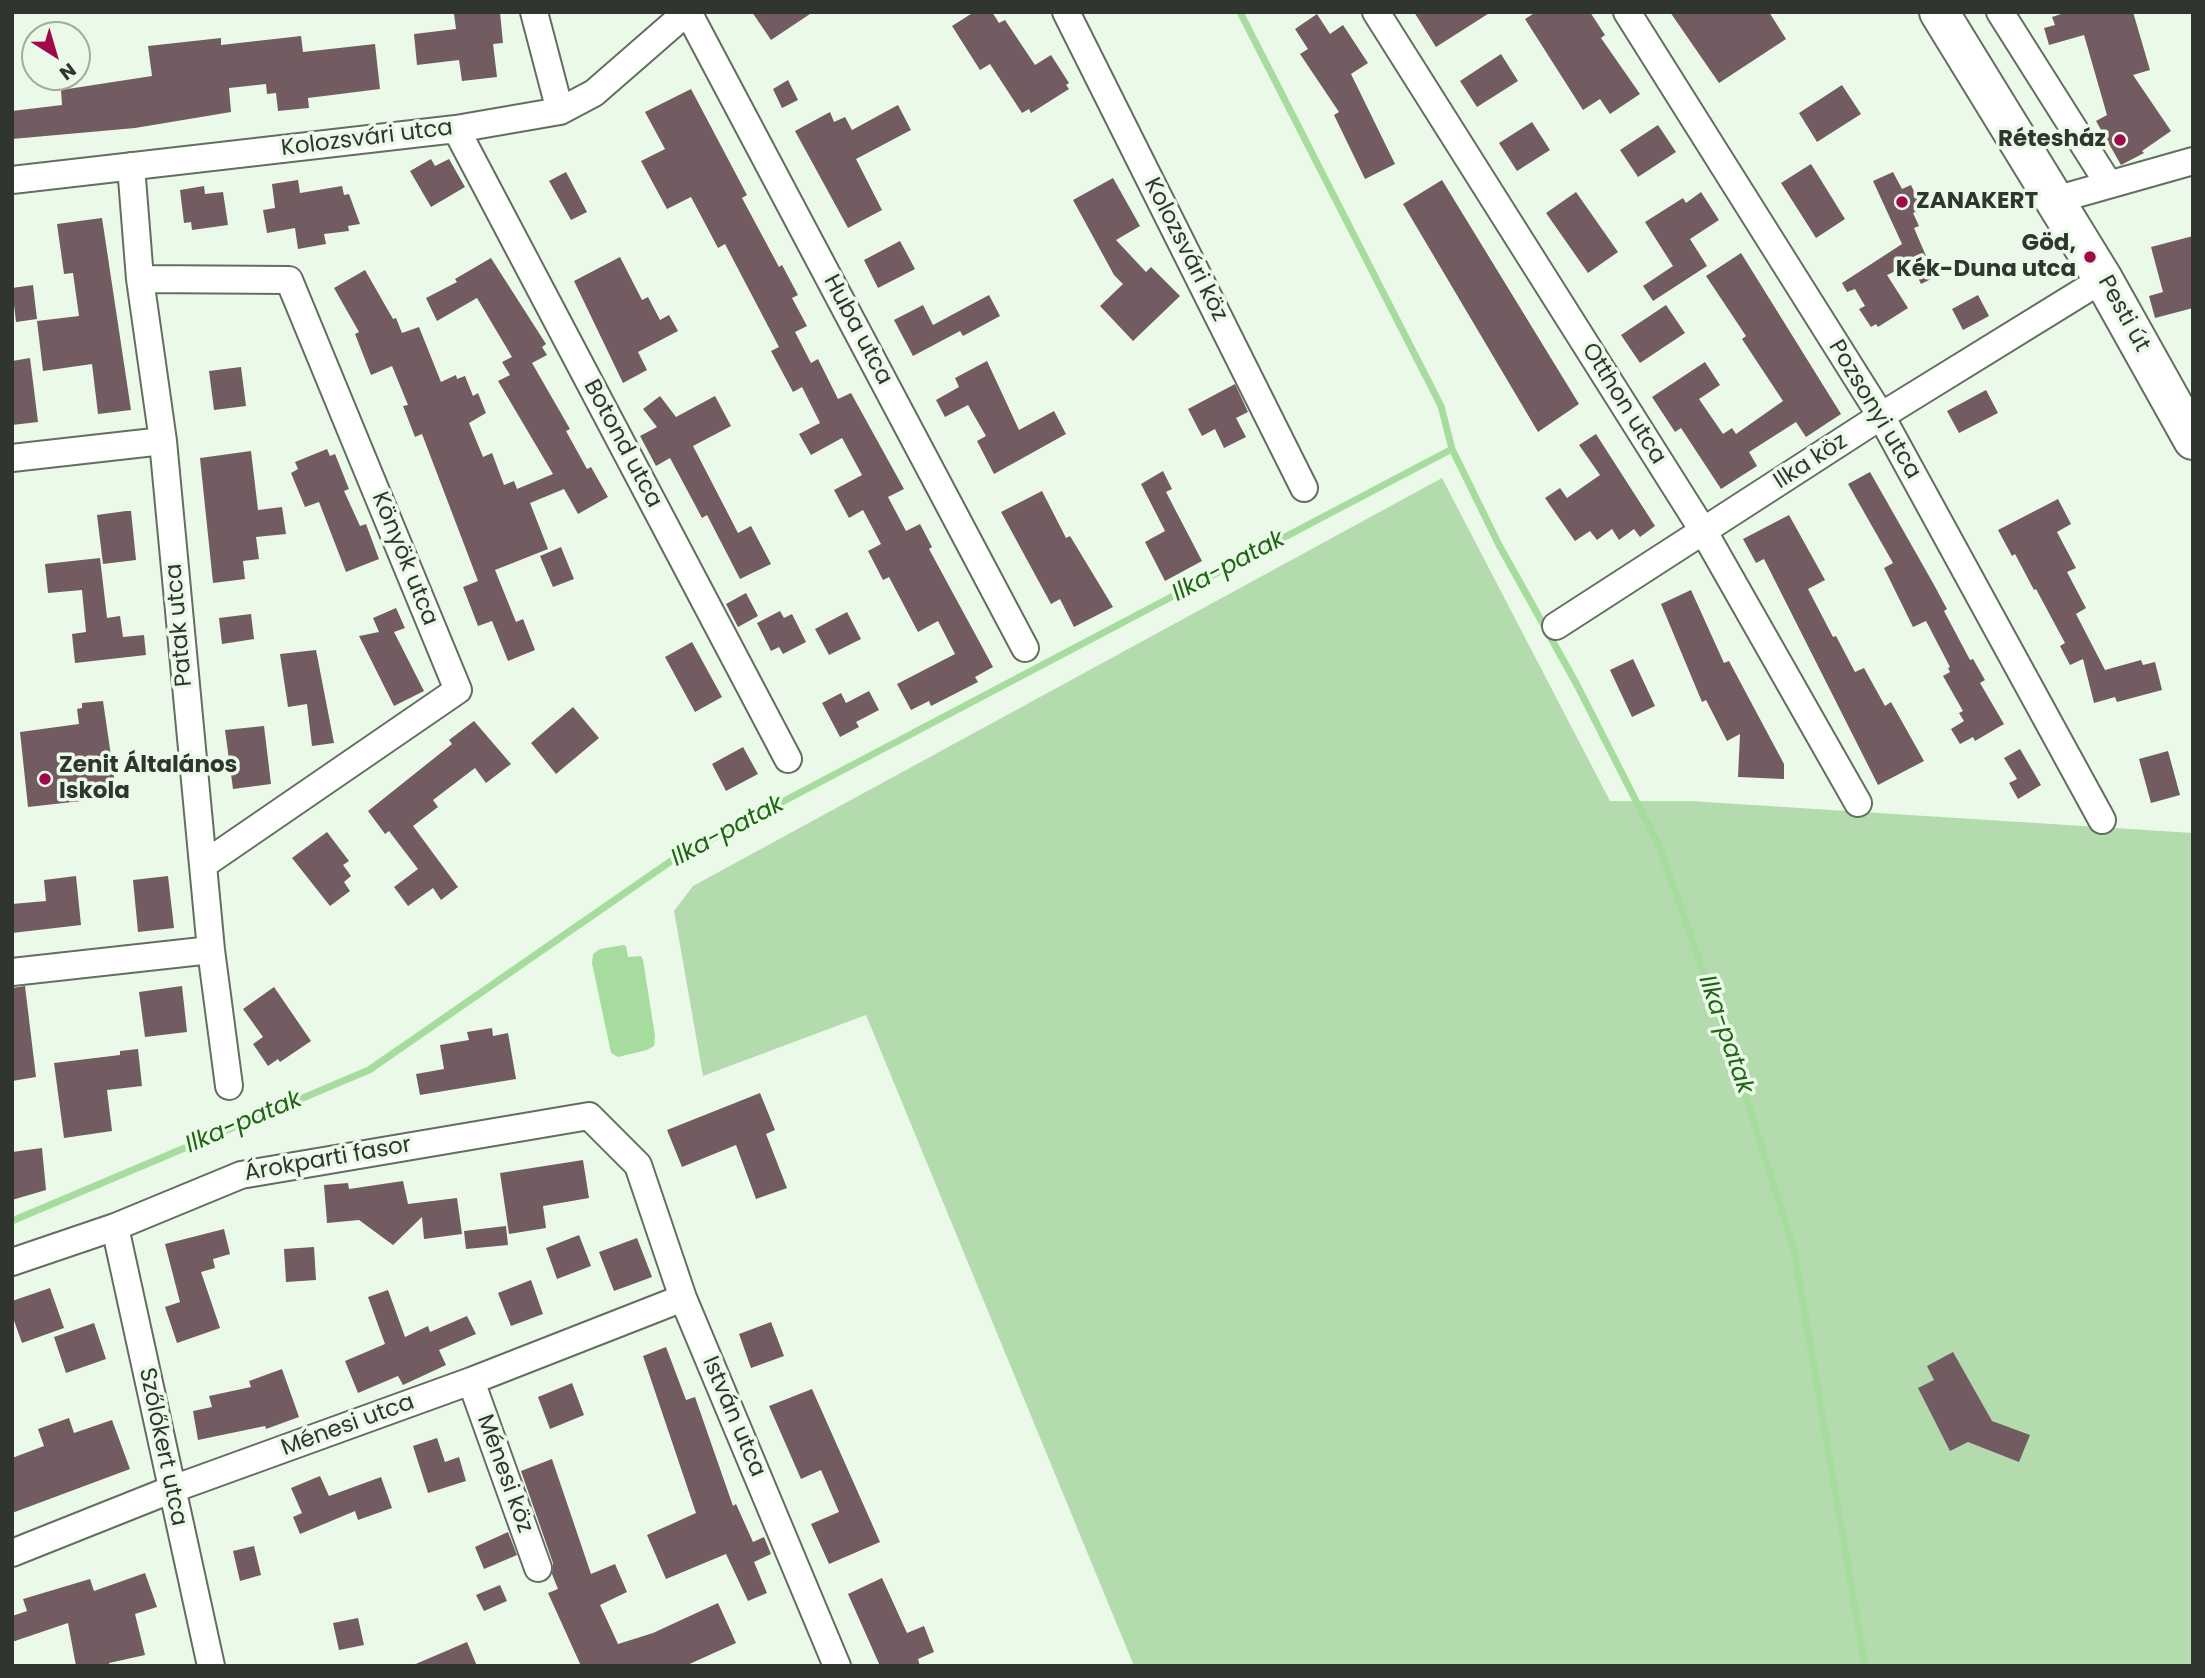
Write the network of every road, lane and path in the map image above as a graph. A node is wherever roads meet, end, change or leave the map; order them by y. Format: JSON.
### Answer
{"nodes":[{"id":1,"x":534,"y":12,"type":"edge"},
{"id":2,"x":688,"y":12,"type":"edge"},
{"id":3,"x":1066,"y":12,"type":"edge"},
{"id":4,"x":1376,"y":12,"type":"edge"},
{"id":5,"x":1627,"y":12,"type":"edge"},
{"id":6,"x":1939,"y":12,"type":"edge"},
{"id":7,"x":2000,"y":12,"type":"edge"},
{"id":8,"x":560,"y":111,"type":"junction"},
{"id":9,"x":456,"y":129,"type":"junction"},
{"id":10,"x":2193,"y":161,"type":"edge"},
{"id":11,"x":131,"y":166,"type":"junction"},
{"id":12,"x":12,"y":180,"type":"edge"},
{"id":13,"x":2108,"y":183,"type":"junction"},
{"id":14,"x":2055,"y":200,"type":"junction"},
{"id":15,"x":140,"y":279,"type":"junction"},
{"id":16,"x":2103,"y":279,"type":"junction"},
{"id":17,"x":1881,"y":416,"type":"junction"},
{"id":18,"x":2188,"y":422,"type":"edge"},
{"id":19,"x":163,"y":441,"type":"junction"},
{"id":20,"x":12,"y":458,"type":"edge"},
{"id":21,"x":1304,"y":488,"type":"dead end"},
{"id":22,"x":1704,"y":533,"type":"junction"},
{"id":23,"x":1556,"y":626,"type":"dead end"},
{"id":24,"x":1025,"y":648,"type":"dead end"},
{"id":25,"x":788,"y":759,"type":"dead end"},
{"id":26,"x":1858,"y":803,"type":"dead end"},
{"id":27,"x":2102,"y":820,"type":"dead end"},
{"id":28,"x":203,"y":865,"type":"junction"},
{"id":29,"x":211,"y":950,"type":"junction"},
{"id":30,"x":12,"y":972,"type":"edge"},
{"id":31,"x":229,"y":1086,"type":"dead end"},
{"id":32,"x":638,"y":1165,"type":"joint"},
{"id":33,"x":115,"y":1227,"type":"junction"},
{"id":34,"x":12,"y":1262,"type":"edge"},
{"id":35,"x":684,"y":1298,"type":"junction"},
{"id":36,"x":471,"y":1381,"type":"junction"},
{"id":37,"x":170,"y":1490,"type":"junction"},
{"id":38,"x":12,"y":1553,"type":"edge"},
{"id":39,"x":538,"y":1568,"type":"dead end"},
{"id":40,"x":211,"y":1666,"type":"edge"},
{"id":41,"x":837,"y":1666,"type":"edge"}],
"edges":[{"from":1,"to":8,"type":"street"},
{"from":2,"to":8,"type":"street","name":"Kolozsvári utca"},
{"from":2,"to":24,"type":"street","name":"Huba utca"},
{"from":3,"to":21,"type":"street","name":"Kolozsvári köz"},
{"from":4,"to":22,"type":"street","name":"Otthon utca"},
{"from":5,"to":17,"type":"street","name":"Pozsonyi utca"},
{"from":6,"to":14,"type":"main road","name":"Pesti út"},
{"from":7,"to":13,"type":"street"},
{"from":8,"to":9,"type":"street","name":"Kolozsvári utca"},
{"from":9,"to":11,"type":"street","name":"Kolozsvári utca"},
{"from":9,"to":25,"type":"street","name":"Botond utca"},
{"from":10,"to":13,"type":"street"},
{"from":11,"to":12,"type":"street","name":"Kolozsvári utca"},
{"from":11,"to":15,"type":"street","name":"Patak utca"},
{"from":13,"to":14,"type":"street"},
{"from":14,"to":16,"type":"main road","name":"Pesti út"},
{"from":15,"to":19,"type":"street","name":"Patak utca"},
{"from":15,"to":28,"type":"street","name":"Könyök utca"},
{"from":16,"to":17,"type":"street","name":"Ilka köz"},
{"from":16,"to":18,"type":"main road","name":"Pesti út"},
{"from":17,"to":22,"type":"street","name":"Ilka köz"},
{"from":17,"to":27,"type":"street","name":"Pozsonyi utca"},
{"from":19,"to":20,"type":"street"},
{"from":19,"to":28,"type":"street","name":"Patak utca"},
{"from":22,"to":23,"type":"street","name":"Ilka köz"},
{"from":22,"to":26,"type":"street","name":"Otthon utca"},
{"from":28,"to":29,"type":"street","name":"Patak utca"},
{"from":29,"to":30,"type":"street"},
{"from":29,"to":31,"type":"street","name":"Patak utca"},
{"from":32,"to":33,"type":"street","name":"Árokparti fasor"},
{"from":32,"to":35,"type":"street","name":"István utca"},
{"from":33,"to":34,"type":"street","name":"Árokparti fasor"},
{"from":33,"to":37,"type":"street","name":"Szőlőkert utca"},
{"from":35,"to":36,"type":"street","name":"Ménesi utca"},
{"from":35,"to":41,"type":"street","name":"István utca"},
{"from":36,"to":37,"type":"street","name":"Ménesi utca"},
{"from":36,"to":39,"type":"street","name":"Ménesi köz"},
{"from":37,"to":38,"type":"street","name":"Ménesi utca"},
{"from":37,"to":40,"type":"street","name":"Szőlőkert utca"}]}
